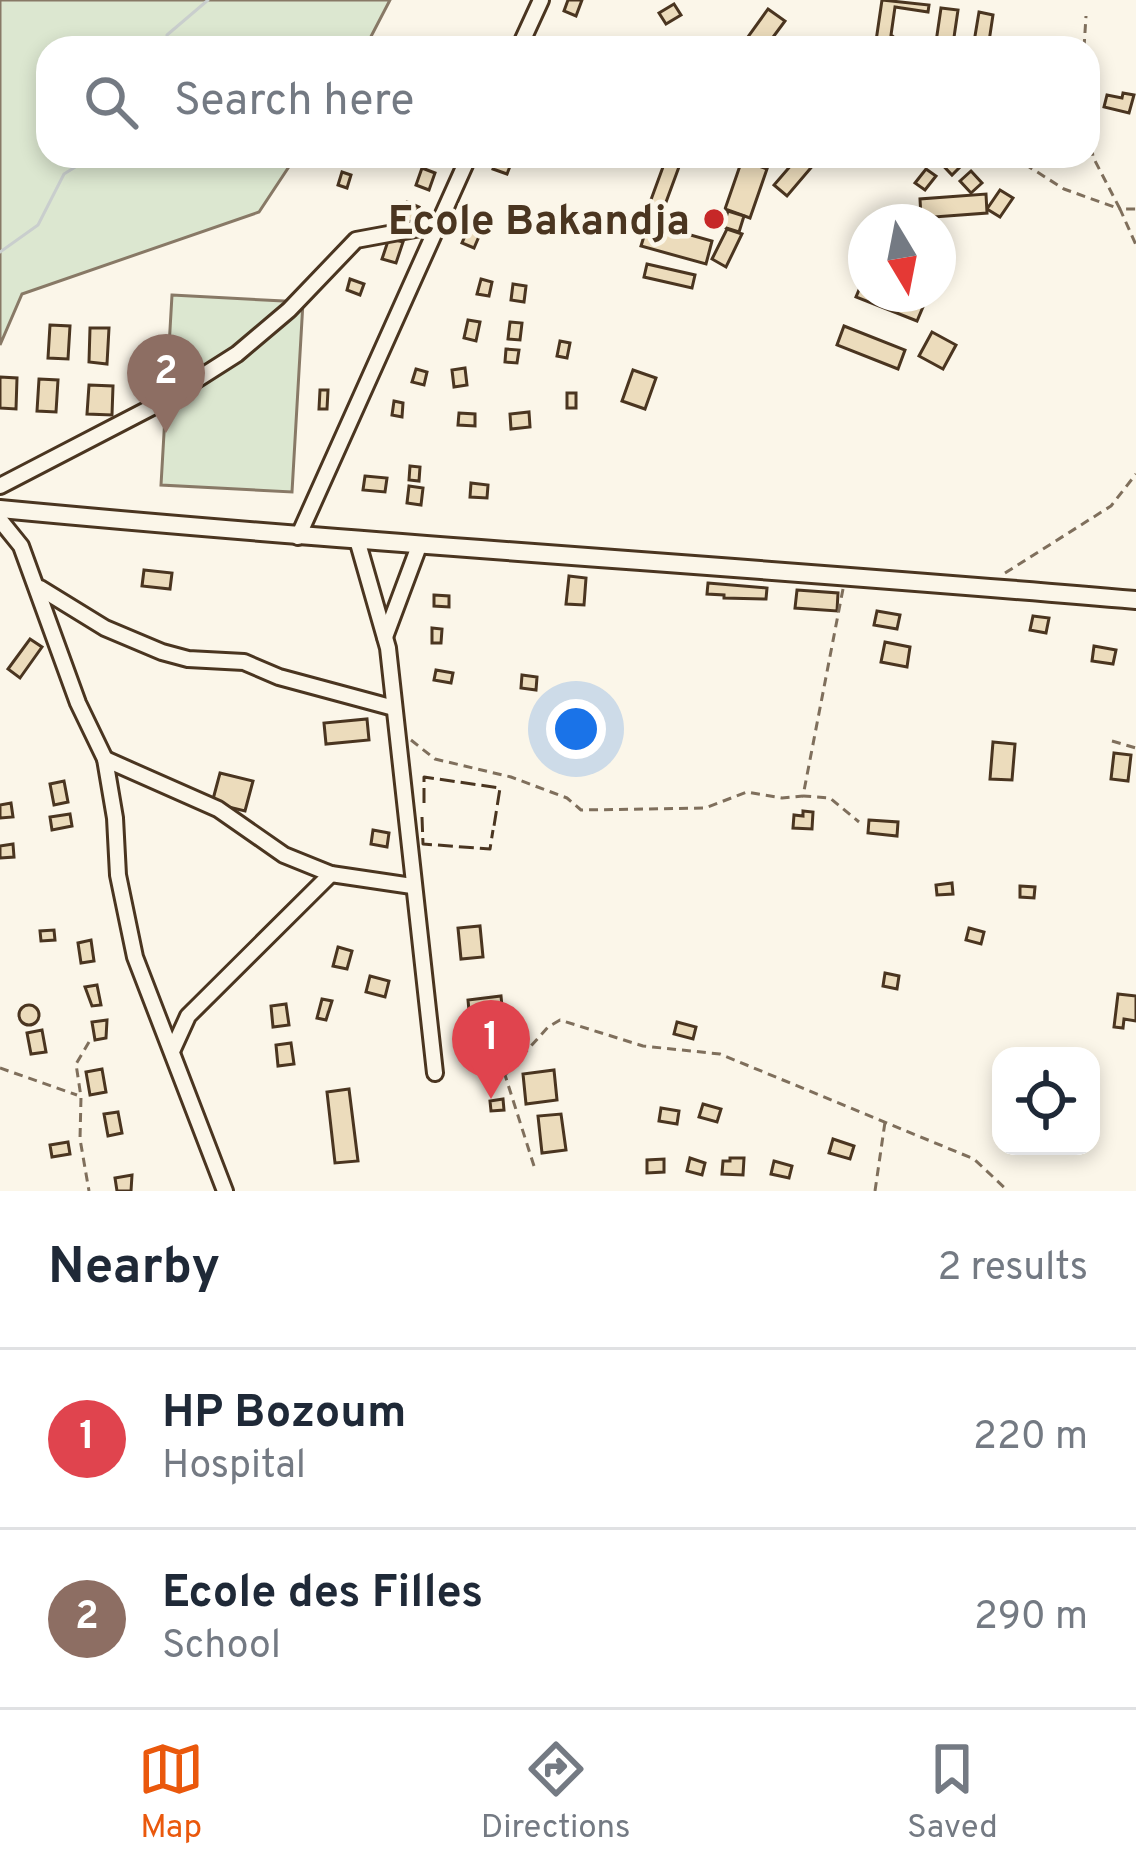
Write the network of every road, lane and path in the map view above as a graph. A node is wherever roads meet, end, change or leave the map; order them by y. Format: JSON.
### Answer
{"nodes":[{"id":1,"x":541,"y":0,"type":"edge"},
{"id":2,"x":1086,"y":16,"type":"dead end"},
{"id":3,"x":524,"y":36,"type":"edge"},
{"id":4,"x":1085,"y":36,"type":"edge"},
{"id":5,"x":463,"y":168,"type":"edge"},
{"id":6,"x":1031,"y":168,"type":"edge"},
{"id":7,"x":1099,"y":168,"type":"edge"},
{"id":8,"x":1136,"y":208,"type":"edge"},
{"id":9,"x":1120,"y":209,"type":"junction"},
{"id":10,"x":437,"y":225,"type":"junction"},
{"id":11,"x":1136,"y":245,"type":"edge"},
{"id":12,"x":1136,"y":474,"type":"edge"},
{"id":13,"x":0,"y":486,"type":"edge"},
{"id":14,"x":0,"y":509,"type":"edge"},
{"id":15,"x":0,"y":520,"type":"edge"},
{"id":16,"x":298,"y":538,"type":"junction"},
{"id":17,"x":358,"y":543,"type":"junction"},
{"id":18,"x":419,"y":546,"type":"junction"},
{"id":19,"x":845,"y":575,"type":"junction"},
{"id":20,"x":36,"y":584,"type":"junction"},
{"id":21,"x":982,"y":587,"type":"junction"},
{"id":22,"x":1136,"y":600,"type":"edge"},
{"id":23,"x":385,"y":638,"type":"junction"},
{"id":24,"x":394,"y":708,"type":"junction"},
{"id":25,"x":396,"y":728,"type":"junction"},
{"id":26,"x":1112,"y":741,"type":"dead end"},
{"id":27,"x":1136,"y":748,"type":"edge"},
{"id":28,"x":105,"y":759,"type":"junction"},
{"id":29,"x":803,"y":796,"type":"junction"},
{"id":30,"x":859,"y":822,"type":"dead end"},
{"id":31,"x":331,"y":874,"type":"junction"},
{"id":32,"x":412,"y":886,"type":"junction"},
{"id":33,"x":88,"y":1042,"type":"dead end"},
{"id":34,"x":173,"y":1049,"type":"junction"},
{"id":35,"x":0,"y":1068,"type":"edge"},
{"id":36,"x":435,"y":1073,"type":"dead end"},
{"id":37,"x":80,"y":1096,"type":"junction"},
{"id":38,"x":885,"y":1120,"type":"junction"},
{"id":39,"x":534,"y":1166,"type":"dead end"},
{"id":40,"x":89,"y":1191,"type":"edge"},
{"id":41,"x":225,"y":1191,"type":"edge"},
{"id":42,"x":875,"y":1191,"type":"edge"},
{"id":43,"x":1008,"y":1191,"type":"edge"}],
"edges":[{"from":1,"to":3,"type":"street"},
{"from":2,"to":4,"type":"path"},
{"from":5,"to":10,"type":"street"},
{"from":6,"to":9,"type":"path"},
{"from":7,"to":9,"type":"path"},
{"from":8,"to":9,"type":"path"},
{"from":9,"to":11,"type":"path"},
{"from":10,"to":13,"type":"street"},
{"from":10,"to":16,"type":"street"},
{"from":12,"to":21,"type":"path"},
{"from":14,"to":16,"type":"main road"},
{"from":15,"to":20,"type":"street"},
{"from":16,"to":17,"type":"main road"},
{"from":17,"to":18,"type":"main road"},
{"from":17,"to":23,"type":"street"},
{"from":18,"to":19,"type":"main road"},
{"from":18,"to":23,"type":"street"},
{"from":19,"to":21,"type":"main road"},
{"from":19,"to":29,"type":"path"},
{"from":20,"to":24,"type":"street"},
{"from":20,"to":28,"type":"street"},
{"from":21,"to":22,"type":"main road"},
{"from":23,"to":24,"type":"street"},
{"from":24,"to":25,"type":"street"},
{"from":25,"to":29,"type":"path"},
{"from":25,"to":32,"type":"street"},
{"from":26,"to":27,"type":"path"},
{"from":28,"to":31,"type":"street"},
{"from":28,"to":34,"type":"street"},
{"from":29,"to":30,"type":"path"},
{"from":31,"to":32,"type":"street"},
{"from":31,"to":34,"type":"street"},
{"from":32,"to":36,"type":"street"},
{"from":33,"to":37,"type":"path"},
{"from":34,"to":41,"type":"street"},
{"from":35,"to":37,"type":"path"},
{"from":37,"to":40,"type":"path"},
{"from":38,"to":39,"type":"path"},
{"from":38,"to":42,"type":"path"},
{"from":38,"to":43,"type":"path"}]}
